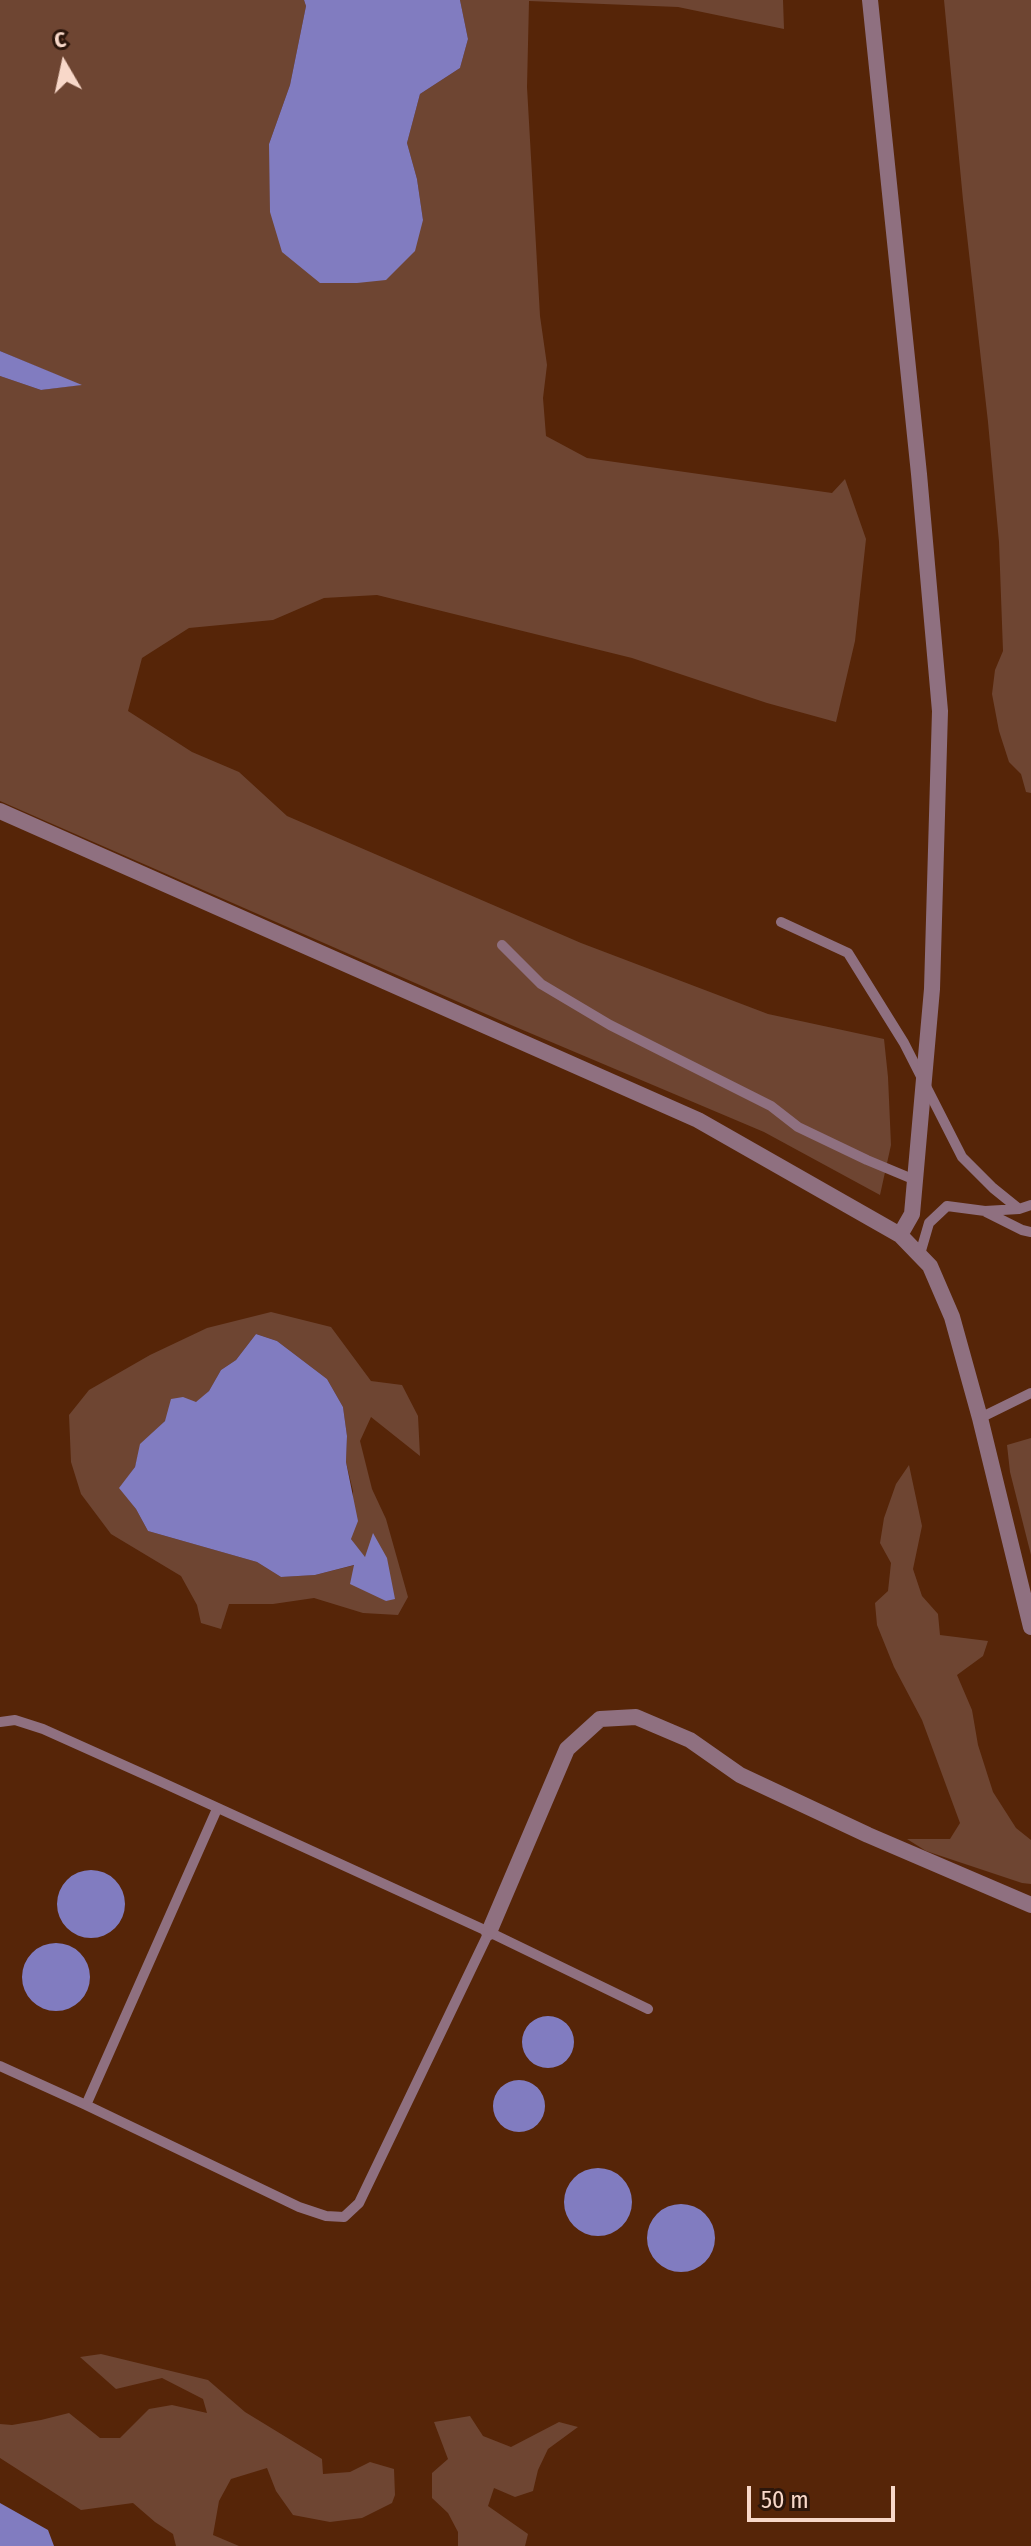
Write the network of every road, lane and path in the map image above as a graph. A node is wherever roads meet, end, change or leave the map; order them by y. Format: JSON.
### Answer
{"nodes":[{"id":1,"x":870,"y":0,"type":"edge"},
{"id":2,"x":0,"y":811,"type":"edge"},
{"id":3,"x":781,"y":922,"type":"dead end"},
{"id":4,"x":502,"y":945,"type":"dead end"},
{"id":5,"x":923,"y":1083,"type":"junction"},
{"id":6,"x":915,"y":1180,"type":"junction"},
{"id":7,"x":1031,"y":1205,"type":"edge"},
{"id":8,"x":1019,"y":1209,"type":"junction"},
{"id":9,"x":985,"y":1211,"type":"junction"},
{"id":10,"x":1031,"y":1232,"type":"edge"},
{"id":11,"x":900,"y":1235,"type":"junction"},
{"id":12,"x":920,"y":1254,"type":"junction"},
{"id":13,"x":1031,"y":1393,"type":"edge"},
{"id":14,"x":980,"y":1418,"type":"junction"},
{"id":15,"x":1031,"y":1627,"type":"edge"},
{"id":16,"x":0,"y":1722,"type":"edge"},
{"id":17,"x":217,"y":1809,"type":"junction"},
{"id":18,"x":1031,"y":1905,"type":"edge"},
{"id":19,"x":489,"y":1932,"type":"junction"},
{"id":20,"x":648,"y":2009,"type":"dead end"},
{"id":21,"x":0,"y":2066,"type":"edge"},
{"id":22,"x":86,"y":2105,"type":"junction"}],
"edges":[{"from":1,"to":5,"type":"street"},
{"from":2,"to":11,"type":"street"},
{"from":3,"to":5,"type":"lane"},
{"from":4,"to":6,"type":"lane"},
{"from":5,"to":6,"type":"street"},
{"from":5,"to":8,"type":"lane"},
{"from":6,"to":11,"type":"street"},
{"from":7,"to":8,"type":"lane"},
{"from":8,"to":9,"type":"lane"},
{"from":9,"to":10,"type":"lane"},
{"from":9,"to":12,"type":"lane"},
{"from":11,"to":12,"type":"street"},
{"from":12,"to":14,"type":"street"},
{"from":13,"to":14,"type":"lane"},
{"from":14,"to":15,"type":"street"},
{"from":16,"to":17,"type":"lane"},
{"from":17,"to":19,"type":"lane"},
{"from":17,"to":22,"type":"lane"},
{"from":18,"to":19,"type":"street"},
{"from":19,"to":20,"type":"lane"},
{"from":19,"to":22,"type":"lane"},
{"from":21,"to":22,"type":"lane"}]}
